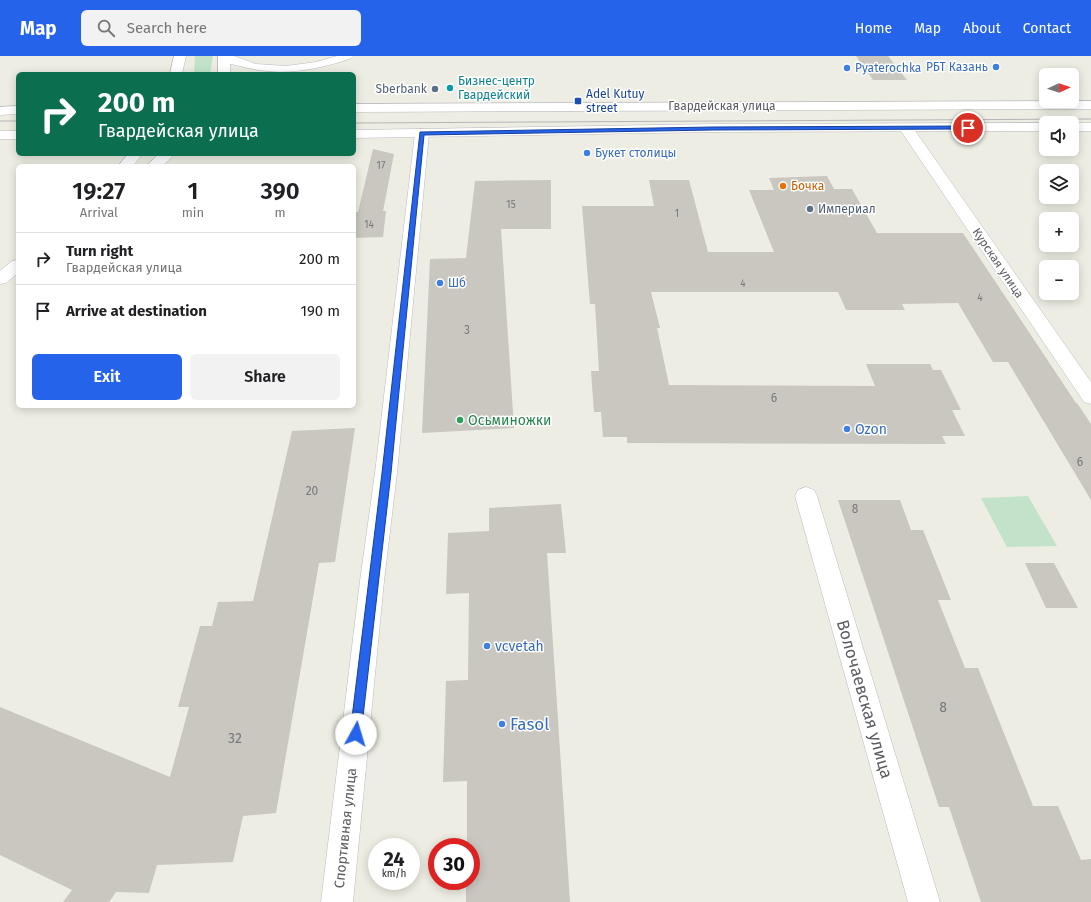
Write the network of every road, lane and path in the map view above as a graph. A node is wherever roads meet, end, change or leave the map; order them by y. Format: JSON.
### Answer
{"nodes":[{"id":1,"x":180,"y":56,"type":"edge"},
{"id":2,"x":224,"y":56,"type":"edge"},
{"id":3,"x":348,"y":56,"type":"edge"},
{"id":4,"x":176,"y":72,"type":"edge"},
{"id":5,"x":224,"y":72,"type":"edge"},
{"id":6,"x":1091,"y":105,"type":"edge"},
{"id":7,"x":356,"y":108,"type":"edge"},
{"id":8,"x":0,"y":110,"type":"edge"},
{"id":9,"x":16,"y":110,"type":"edge"},
{"id":10,"x":1039,"y":127,"type":"edge"},
{"id":11,"x":1079,"y":127,"type":"edge"},
{"id":12,"x":1091,"y":127,"type":"edge"},
{"id":13,"x":906,"y":128,"type":"junction"},
{"id":14,"x":422,"y":133,"type":"junction"},
{"id":15,"x":356,"y":134,"type":"edge"},
{"id":16,"x":0,"y":135,"type":"edge"},
{"id":17,"x":16,"y":135,"type":"edge"},
{"id":18,"x":133,"y":156,"type":"edge"},
{"id":19,"x":166,"y":156,"type":"edge"},
{"id":20,"x":127,"y":164,"type":"edge"},
{"id":21,"x":156,"y":164,"type":"edge"},
{"id":22,"x":16,"y":267,"type":"edge"},
{"id":23,"x":0,"y":279,"type":"edge"},
{"id":24,"x":1091,"y":397,"type":"edge"},
{"id":25,"x":806,"y":496,"type":"dead end"},
{"id":26,"x":337,"y":902,"type":"edge"},
{"id":27,"x":924,"y":902,"type":"edge"}],
"edges":[{"from":1,"to":4,"type":"main road"},
{"from":2,"to":3,"type":"main road"},
{"from":2,"to":5,"type":"main road"},
{"from":6,"to":7,"type":"main road","name":"Гвардейская улица"},
{"from":8,"to":9,"type":"main road"},
{"from":10,"to":13,"type":"main road","name":"Гвардейская улица"},
{"from":11,"to":12,"type":"main road"},
{"from":13,"to":14,"type":"main road","name":"Гвардейская улица"},
{"from":13,"to":24,"type":"main road","name":"Курская улица"},
{"from":14,"to":15,"type":"main road","name":"Гвардейская улица"},
{"from":14,"to":26,"type":"main road","name":"Спортивная улица"},
{"from":16,"to":17,"type":"main road"},
{"from":18,"to":20,"type":"main road"},
{"from":19,"to":21,"type":"main road"},
{"from":22,"to":23,"type":"main road"},
{"from":25,"to":27,"type":"main road","name":"Волочаевская улица"}]}
